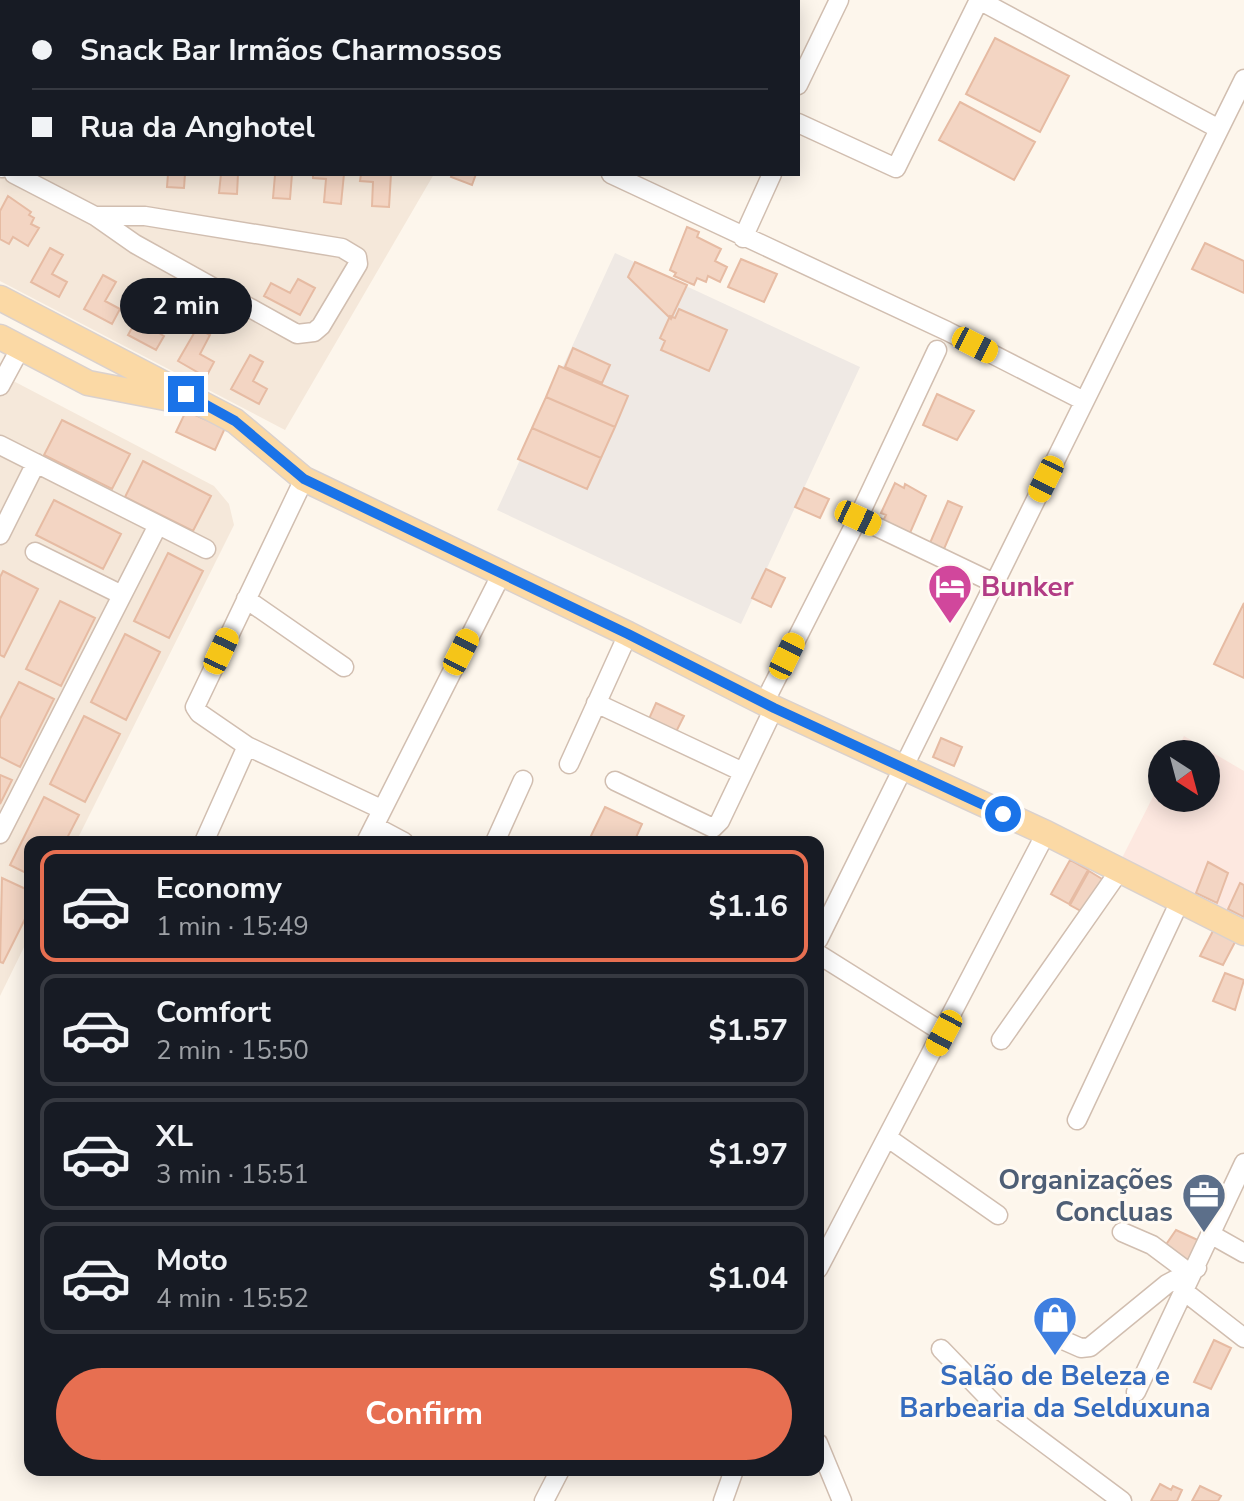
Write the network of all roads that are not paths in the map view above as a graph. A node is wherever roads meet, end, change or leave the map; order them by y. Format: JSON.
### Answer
{"nodes":[{"id":1,"x":839,"y":0,"type":"edge"},
{"id":2,"x":1244,"y":79,"type":"edge"},
{"id":3,"x":800,"y":81,"type":"edge"},
{"id":4,"x":800,"y":124,"type":"edge"},
{"id":5,"x":1219,"y":129,"type":"junction"},
{"id":6,"x":18,"y":176,"type":"edge"},
{"id":7,"x":615,"y":176,"type":"edge"},
{"id":8,"x":771,"y":176,"type":"edge"},
{"id":9,"x":95,"y":216,"type":"junction"},
{"id":10,"x":145,"y":216,"type":"junction"},
{"id":11,"x":743,"y":238,"type":"junction"},
{"id":12,"x":135,"y":244,"type":"junction"},
{"id":13,"x":0,"y":298,"type":"edge"},
{"id":14,"x":5,"y":340,"type":"edge"},
{"id":15,"x":937,"y":350,"type":"dead end"},
{"id":16,"x":0,"y":386,"type":"edge"},
{"id":17,"x":1084,"y":401,"type":"junction"},
{"id":18,"x":235,"y":421,"type":"junction"},
{"id":19,"x":0,"y":445,"type":"edge"},
{"id":20,"x":36,"y":463,"type":"junction"},
{"id":21,"x":304,"y":479,"type":"junction"},
{"id":22,"x":858,"y":518,"type":"junction"},
{"id":23,"x":158,"y":525,"type":"junction"},
{"id":24,"x":0,"y":535,"type":"edge"},
{"id":25,"x":206,"y":549,"type":"dead end"},
{"id":26,"x":35,"y":552,"type":"dead end"},
{"id":27,"x":502,"y":573,"type":"junction"},
{"id":28,"x":996,"y":584,"type":"junction"},
{"id":29,"x":122,"y":595,"type":"junction"},
{"id":30,"x":246,"y":599,"type":"junction"},
{"id":31,"x":628,"y":634,"type":"junction"},
{"id":32,"x":344,"y":667,"type":"dead end"},
{"id":33,"x":596,"y":703,"type":"junction"},
{"id":34,"x":769,"y":706,"type":"junction"},
{"id":35,"x":247,"y":746,"type":"junction"},
{"id":36,"x":569,"y":764,"type":"dead end"},
{"id":37,"x":904,"y":769,"type":"junction"},
{"id":38,"x":743,"y":772,"type":"junction"},
{"id":39,"x":523,"y":780,"type":"dead end"},
{"id":40,"x":615,"y":781,"type":"dead end"},
{"id":41,"x":374,"y":826,"type":"edge"},
{"id":42,"x":1046,"y":833,"type":"junction"},
{"id":43,"x":0,"y":834,"type":"edge"},
{"id":44,"x":207,"y":836,"type":"edge"},
{"id":45,"x":393,"y":836,"type":"edge"},
{"id":46,"x":498,"y":836,"type":"edge"},
{"id":47,"x":1120,"y":870,"type":"junction"},
{"id":48,"x":1180,"y":901,"type":"junction"},
{"id":49,"x":824,"y":928,"type":"edge"},
{"id":50,"x":1244,"y":933,"type":"edge"},
{"id":51,"x":824,"y":958,"type":"edge"},
{"id":52,"x":944,"y":1033,"type":"junction"},
{"id":53,"x":1001,"y":1040,"type":"dead end"},
{"id":54,"x":1077,"y":1120,"type":"dead end"},
{"id":55,"x":888,"y":1138,"type":"junction"},
{"id":56,"x":1244,"y":1163,"type":"edge"},
{"id":57,"x":998,"y":1215,"type":"dead end"},
{"id":58,"x":827,"y":1228,"type":"edge"},
{"id":59,"x":1122,"y":1232,"type":"dead end"},
{"id":60,"x":1212,"y":1235,"type":"junction"},
{"id":61,"x":1244,"y":1253,"type":"edge"},
{"id":62,"x":1193,"y":1270,"type":"junction"},
{"id":63,"x":1185,"y":1292,"type":"junction"},
{"id":64,"x":1056,"y":1337,"type":"dead end"},
{"id":65,"x":1244,"y":1338,"type":"edge"},
{"id":66,"x":941,"y":1349,"type":"dead end"},
{"id":67,"x":1136,"y":1392,"type":"dead end"},
{"id":68,"x":824,"y":1458,"type":"edge"},
{"id":69,"x":557,"y":1476,"type":"edge"},
{"id":70,"x":732,"y":1476,"type":"edge"},
{"id":71,"x":544,"y":1501,"type":"edge"},
{"id":72,"x":723,"y":1501,"type":"edge"},
{"id":73,"x":842,"y":1501,"type":"edge"},
{"id":74,"x":1122,"y":1501,"type":"edge"}],
"edges":[{"from":1,"to":3,"type":"street"},
{"from":2,"to":5,"type":"street"},
{"from":4,"to":5,"type":"street"},
{"from":5,"to":17,"type":"street"},
{"from":6,"to":9,"type":"street"},
{"from":7,"to":11,"type":"street"},
{"from":8,"to":11,"type":"street"},
{"from":9,"to":10,"type":"street"},
{"from":9,"to":12,"type":"street"},
{"from":10,"to":12,"type":"street"},
{"from":10,"to":12,"type":"street"},
{"from":11,"to":17,"type":"street"},
{"from":13,"to":18,"type":"main road"},
{"from":14,"to":16,"type":"street"},
{"from":14,"to":18,"type":"main road"},
{"from":15,"to":22,"type":"street"},
{"from":17,"to":28,"type":"street"},
{"from":18,"to":21,"type":"main road"},
{"from":19,"to":20,"type":"street"},
{"from":20,"to":23,"type":"street"},
{"from":20,"to":24,"type":"street"},
{"from":21,"to":27,"type":"main road"},
{"from":21,"to":30,"type":"street"},
{"from":22,"to":28,"type":"street"},
{"from":22,"to":34,"type":"street"},
{"from":23,"to":25,"type":"street"},
{"from":23,"to":29,"type":"street"},
{"from":26,"to":29,"type":"street"},
{"from":27,"to":31,"type":"main road"},
{"from":27,"to":41,"type":"street"},
{"from":28,"to":37,"type":"street"},
{"from":29,"to":43,"type":"street"},
{"from":30,"to":32,"type":"street"},
{"from":30,"to":35,"type":"street"},
{"from":31,"to":33,"type":"street"},
{"from":31,"to":34,"type":"main road"},
{"from":33,"to":36,"type":"street"},
{"from":33,"to":38,"type":"street"},
{"from":34,"to":37,"type":"main road"},
{"from":34,"to":38,"type":"street"},
{"from":35,"to":41,"type":"street"},
{"from":35,"to":44,"type":"street"},
{"from":37,"to":42,"type":"main road"},
{"from":37,"to":49,"type":"street"},
{"from":38,"to":40,"type":"street"},
{"from":39,"to":46,"type":"street"},
{"from":41,"to":45,"type":"street"},
{"from":42,"to":47,"type":"main road"},
{"from":42,"to":52,"type":"street"},
{"from":47,"to":48,"type":"main road"},
{"from":47,"to":53,"type":"street"},
{"from":48,"to":50,"type":"main road"},
{"from":48,"to":54,"type":"street"},
{"from":51,"to":52,"type":"street"},
{"from":52,"to":55,"type":"street"},
{"from":55,"to":57,"type":"street"},
{"from":55,"to":58,"type":"street"},
{"from":56,"to":60,"type":"street"},
{"from":59,"to":62,"type":"street"},
{"from":60,"to":61,"type":"street"},
{"from":60,"to":62,"type":"street"},
{"from":62,"to":63,"type":"street"},
{"from":62,"to":64,"type":"street"},
{"from":63,"to":65,"type":"street"},
{"from":63,"to":67,"type":"street"},
{"from":66,"to":74,"type":"street"},
{"from":68,"to":73,"type":"street"},
{"from":69,"to":71,"type":"street"},
{"from":70,"to":72,"type":"street"}]}
